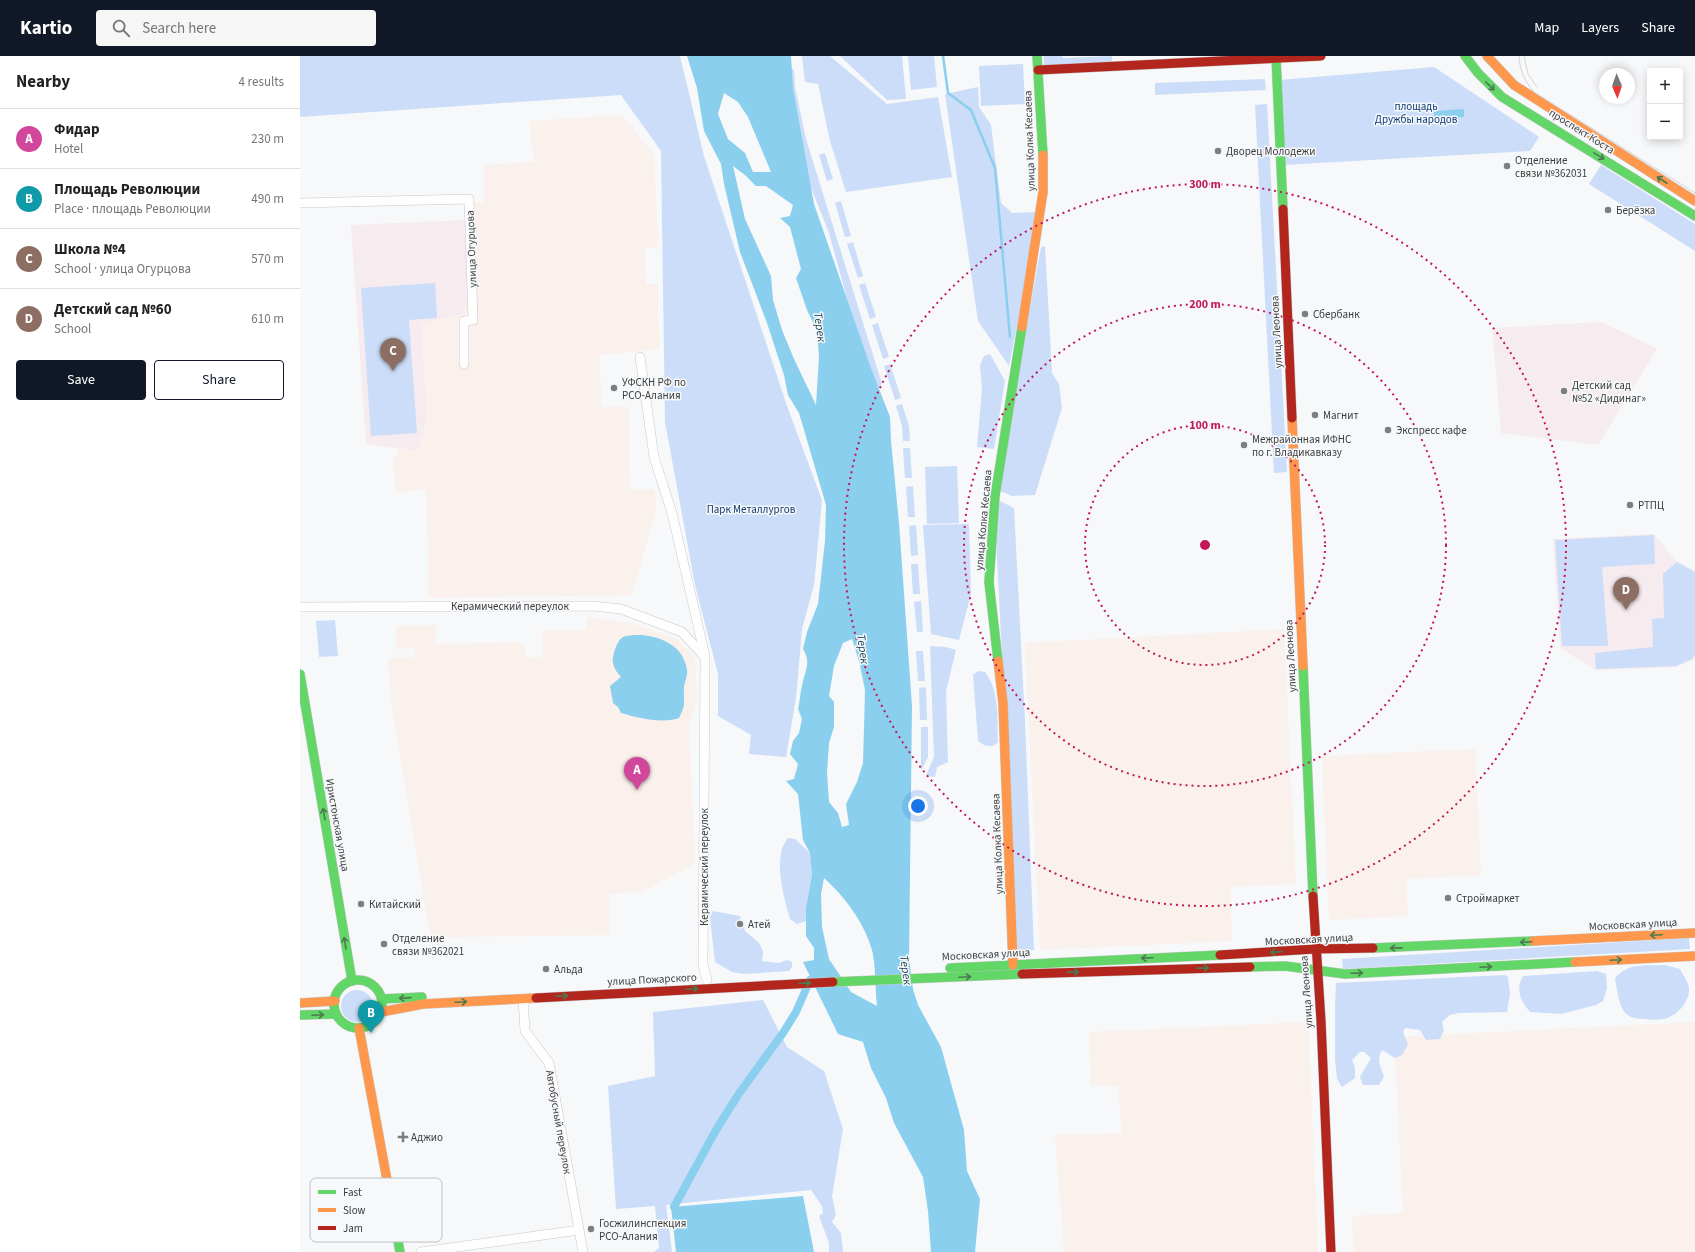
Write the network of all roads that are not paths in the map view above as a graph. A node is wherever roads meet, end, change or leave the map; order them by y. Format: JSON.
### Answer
{"nodes":[{"id":1,"x":1037,"y":56,"type":"edge"},
{"id":2,"x":1321,"y":56,"type":"edge"},
{"id":3,"x":1466,"y":56,"type":"edge"},
{"id":4,"x":1487,"y":56,"type":"edge"},
{"id":5,"x":1276,"y":58,"type":"junction"},
{"id":6,"x":1038,"y":70,"type":"junction"},
{"id":7,"x":1695,"y":201,"type":"edge"},
{"id":8,"x":300,"y":203,"type":"edge"},
{"id":9,"x":1695,"y":216,"type":"edge"},
{"id":10,"x":640,"y":357,"type":"dead end"},
{"id":11,"x":464,"y":364,"type":"dead end"},
{"id":12,"x":300,"y":607,"type":"edge"},
{"id":13,"x":705,"y":656,"type":"junction"},
{"id":14,"x":300,"y":674,"type":"edge"},
{"id":15,"x":1695,"y":933,"type":"edge"},
{"id":16,"x":1315,"y":949,"type":"junction"},
{"id":17,"x":1695,"y":956,"type":"edge"},
{"id":18,"x":1013,"y":965,"type":"junction"},
{"id":19,"x":1318,"y":970,"type":"junction"},
{"id":20,"x":925,"y":974,"type":"junction"},
{"id":21,"x":707,"y":980,"type":"junction"},
{"id":22,"x":352,"y":981,"type":"junction"},
{"id":23,"x":766,"y":982,"type":"junction"},
{"id":24,"x":523,"y":998,"type":"junction"},
{"id":25,"x":382,"y":999,"type":"junction"},
{"id":26,"x":334,"y":1001,"type":"junction"},
{"id":27,"x":300,"y":1003,"type":"edge"},
{"id":28,"x":381,"y":1012,"type":"junction"},
{"id":29,"x":336,"y":1014,"type":"junction"},
{"id":30,"x":300,"y":1015,"type":"edge"},
{"id":31,"x":359,"y":1028,"type":"junction"},
{"id":32,"x":386,"y":1178,"type":"edge"},
{"id":33,"x":579,"y":1230,"type":"junction"},
{"id":34,"x":398,"y":1242,"type":"edge"},
{"id":35,"x":400,"y":1252,"type":"edge"},
{"id":36,"x":421,"y":1252,"type":"edge"},
{"id":37,"x":583,"y":1252,"type":"edge"},
{"id":38,"x":1331,"y":1252,"type":"edge"}],
"edges":[{"from":1,"to":6,"type":"main road","name":"улица Колка Кесаева"},
{"from":2,"to":5,"type":"main road"},
{"from":3,"to":9,"type":"main road","name":"проспект Коста","one_way":true},
{"from":7,"to":4,"type":"main road","name":"проспект Коста","one_way":true},
{"from":5,"to":6,"type":"main road"},
{"from":5,"to":16,"type":"main road","name":"улица Леонова"},
{"from":6,"to":18,"type":"main road","name":"улица Колка Кесаева"},
{"from":8,"to":11,"type":"street","name":"улица Огурцова"},
{"from":10,"to":13,"type":"street","name":"Керамический переулок"},
{"from":12,"to":13,"type":"street","name":"Керамический переулок"},
{"from":13,"to":21,"type":"street","name":"Керамический переулок"},
{"from":22,"to":14,"type":"main road","name":"Иристонская улица","one_way":true},
{"from":15,"to":16,"type":"main road","name":"Московская улица","one_way":true},
{"from":16,"to":18,"type":"main road","name":"Московская улица","one_way":true},
{"from":16,"to":19,"type":"main road","name":"улица Леонова"},
{"from":19,"to":17,"type":"main road","name":"Московская улица","one_way":true},
{"from":18,"to":20,"type":"main road","name":"Московская улица"},
{"from":20,"to":19,"type":"main road","name":"Московская улица","one_way":true},
{"from":19,"to":38,"type":"main road","name":"улица Леонова"},
{"from":20,"to":23,"type":"main road","name":"улица Пожарского"},
{"from":21,"to":23,"type":"main road","name":"улица Пожарского"},
{"from":21,"to":25,"type":"main road","name":"улица Пожарского","one_way":true},
{"from":22,"to":25,"type":"main road"},
{"from":22,"to":26,"type":"main road"},
{"from":24,"to":23,"type":"main road","name":"улица Пожарского","one_way":true},
{"from":28,"to":24,"type":"main road","name":"улица Пожарского","one_way":true},
{"from":24,"to":33,"type":"street","name":"Автобусный переулок"},
{"from":25,"to":28,"type":"main road"},
{"from":26,"to":27,"type":"main road"},
{"from":26,"to":29,"type":"main road"},
{"from":28,"to":31,"type":"main road"},
{"from":30,"to":29,"type":"main road","one_way":true},
{"from":29,"to":31,"type":"main road"},
{"from":31,"to":32,"type":"main road"},
{"from":33,"to":36,"type":"street"},
{"from":33,"to":37,"type":"street","name":"Автобусный переулок"},
{"from":34,"to":35,"type":"main road"}]}
